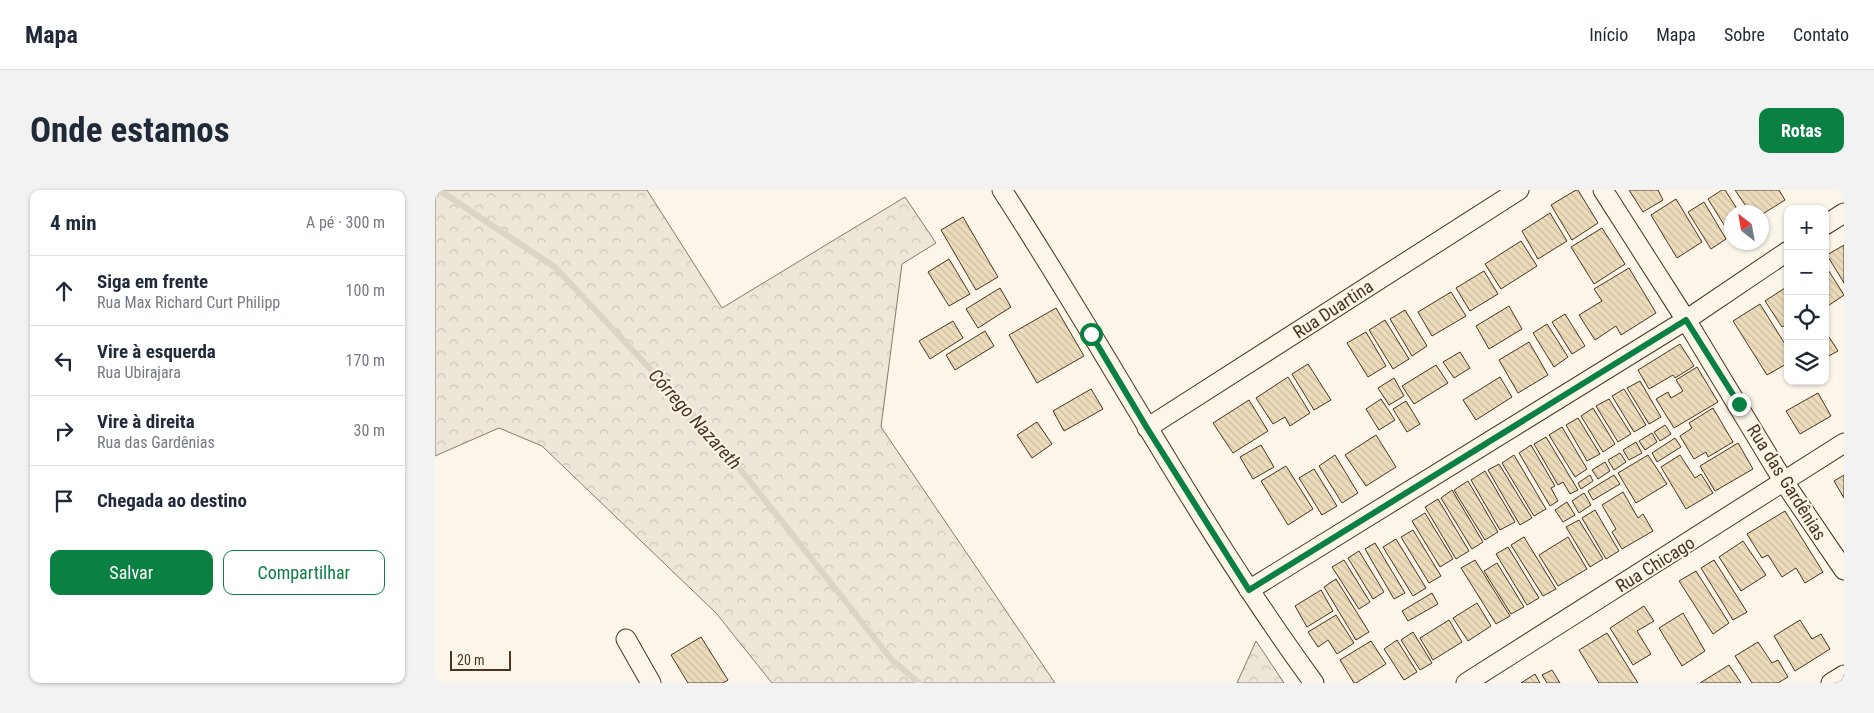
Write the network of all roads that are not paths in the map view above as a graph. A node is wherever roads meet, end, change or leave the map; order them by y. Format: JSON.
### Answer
{"nodes":[{"id":1,"x":1519,"y":190,"type":"edge"},
{"id":2,"x":1603,"y":190,"type":"edge"},
{"id":3,"x":1005,"y":191,"type":"edge"},
{"id":4,"x":1844,"y":213,"type":"edge"},
{"id":5,"x":1829,"y":222,"type":"edge"},
{"id":6,"x":1784,"y":254,"type":"edge"},
{"id":7,"x":1686,"y":320,"type":"junction"},
{"id":8,"x":1147,"y":428,"type":"junction"},
{"id":9,"x":1844,"y":443,"type":"edge"},
{"id":10,"x":1784,"y":482,"type":"junction"},
{"id":11,"x":1844,"y":570,"type":"edge"},
{"id":12,"x":1249,"y":590,"type":"junction"},
{"id":13,"x":626,"y":639,"type":"dead end"},
{"id":14,"x":1844,"y":675,"type":"edge"},
{"id":15,"x":651,"y":683,"type":"edge"},
{"id":16,"x":1314,"y":683,"type":"edge"},
{"id":17,"x":1465,"y":683,"type":"edge"},
{"id":18,"x":1831,"y":683,"type":"edge"}],
"edges":[{"from":1,"to":8,"type":"street","name":"Rua Duartina"},
{"from":2,"to":7,"type":"street","name":"Rua das Gardênias"},
{"from":3,"to":8,"type":"street"},
{"from":4,"to":5,"type":"street"},
{"from":6,"to":7,"type":"street"},
{"from":7,"to":10,"type":"street","name":"Rua das Gardênias"},
{"from":7,"to":12,"type":"street"},
{"from":8,"to":12,"type":"street"},
{"from":9,"to":10,"type":"street","name":"Rua Chicago"},
{"from":10,"to":11,"type":"street","name":"Rua das Gardênias"},
{"from":10,"to":17,"type":"street","name":"Rua Chicago"},
{"from":12,"to":16,"type":"street"},
{"from":13,"to":15,"type":"street"},
{"from":14,"to":18,"type":"street"}]}
